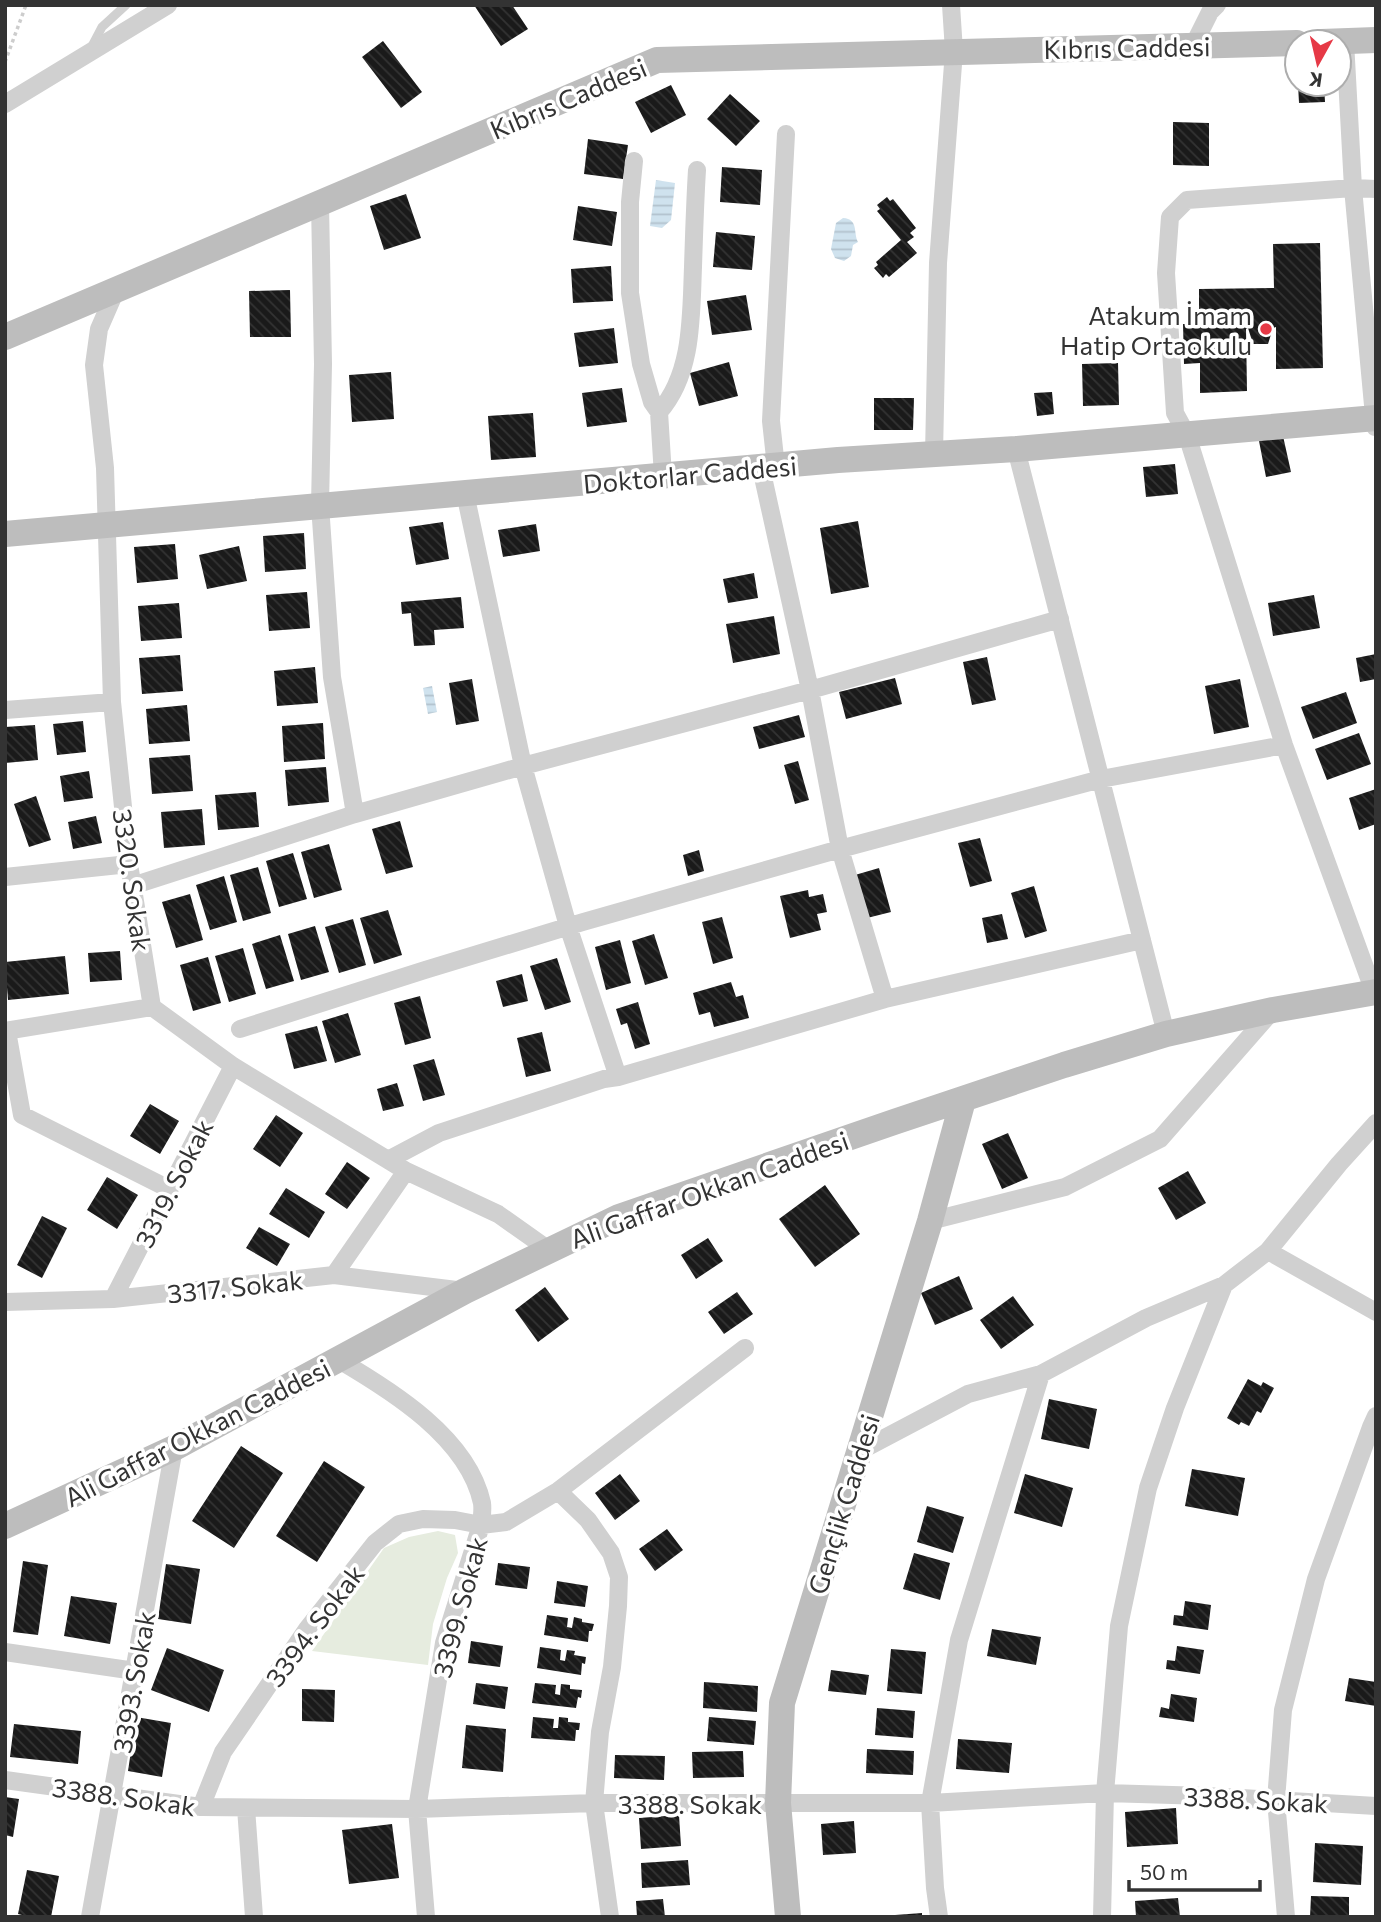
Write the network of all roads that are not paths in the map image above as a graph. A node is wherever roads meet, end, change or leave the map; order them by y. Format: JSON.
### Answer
{"nodes":[{"id":1,"x":126,"y":5,"type":"edge"},
{"id":2,"x":168,"y":5,"type":"edge"},
{"id":3,"x":951,"y":5,"type":"edge"},
{"id":4,"x":1217,"y":5,"type":"edge"},
{"id":5,"x":1376,"y":40,"type":"edge"},
{"id":6,"x":1353,"y":41,"type":"edge"},
{"id":7,"x":1283,"y":43,"type":"edge"},
{"id":8,"x":1193,"y":46,"type":"junction"},
{"id":9,"x":954,"y":51,"type":"junction"},
{"id":10,"x":89,"y":53,"type":"junction"},
{"id":11,"x":1341,"y":98,"type":"edge"},
{"id":12,"x":5,"y":104,"type":"edge"},
{"id":13,"x":786,"y":134,"type":"dead end"},
{"id":14,"x":634,"y":161,"type":"dead end"},
{"id":15,"x":697,"y":170,"type":"dead end"},
{"id":16,"x":1353,"y":188,"type":"junction"},
{"id":17,"x":1376,"y":189,"type":"edge"},
{"id":18,"x":320,"y":203,"type":"junction"},
{"id":19,"x":116,"y":290,"type":"junction"},
{"id":20,"x":5,"y":337,"type":"edge"},
{"id":21,"x":659,"y":412,"type":"junction"},
{"id":22,"x":1375,"y":423,"type":"edge"},
{"id":23,"x":1187,"y":435,"type":"junction"},
{"id":24,"x":1016,"y":449,"type":"junction"},
{"id":25,"x":934,"y":454,"type":"junction"},
{"id":26,"x":769,"y":467,"type":"junction"},
{"id":27,"x":663,"y":476,"type":"junction"},
{"id":28,"x":465,"y":493,"type":"junction"},
{"id":29,"x":320,"y":505,"type":"junction"},
{"id":30,"x":106,"y":524,"type":"junction"},
{"id":31,"x":5,"y":534,"type":"edge"},
{"id":32,"x":1060,"y":619,"type":"junction"},
{"id":33,"x":810,"y":690,"type":"junction"},
{"id":34,"x":111,"y":702,"type":"junction"},
{"id":35,"x":5,"y":710,"type":"edge"},
{"id":36,"x":1284,"y":745,"type":"junction"},
{"id":37,"x":523,"y":766,"type":"junction"},
{"id":38,"x":1101,"y":779,"type":"junction"},
{"id":39,"x":355,"y":814,"type":"junction"},
{"id":40,"x":840,"y":849,"type":"junction"},
{"id":41,"x":129,"y":864,"type":"junction"},
{"id":42,"x":5,"y":877,"type":"edge"},
{"id":43,"x":132,"y":886,"type":"junction"},
{"id":44,"x":568,"y":926,"type":"junction"},
{"id":45,"x":1142,"y":940,"type":"junction"},
{"id":46,"x":1375,"y":992,"type":"edge"},
{"id":47,"x":885,"y":999,"type":"junction"},
{"id":48,"x":152,"y":1007,"type":"junction"},
{"id":49,"x":1273,"y":1010,"type":"junction"},
{"id":50,"x":240,"y":1029,"type":"dead end"},
{"id":51,"x":6,"y":1031,"type":"edge"},
{"id":52,"x":1166,"y":1034,"type":"junction"},
{"id":53,"x":233,"y":1066,"type":"junction"},
{"id":54,"x":618,"y":1077,"type":"junction"},
{"id":55,"x":963,"y":1100,"type":"junction"},
{"id":56,"x":1376,"y":1123,"type":"edge"},
{"id":57,"x":388,"y":1160,"type":"junction"},
{"id":58,"x":406,"y":1171,"type":"junction"},
{"id":59,"x":169,"y":1189,"type":"junction"},
{"id":60,"x":930,"y":1221,"type":"junction"},
{"id":61,"x":549,"y":1250,"type":"junction"},
{"id":62,"x":1268,"y":1251,"type":"junction"},
{"id":63,"x":334,"y":1275,"type":"junction"},
{"id":64,"x":1224,"y":1285,"type":"junction"},
{"id":65,"x":464,"y":1291,"type":"junction"},
{"id":66,"x":113,"y":1299,"type":"junction"},
{"id":67,"x":5,"y":1302,"type":"edge"},
{"id":68,"x":1376,"y":1312,"type":"edge"},
{"id":69,"x":745,"y":1348,"type":"dead end"},
{"id":70,"x":339,"y":1360,"type":"junction"},
{"id":71,"x":1041,"y":1374,"type":"junction"},
{"id":72,"x":1376,"y":1416,"type":"edge"},
{"id":73,"x":174,"y":1448,"type":"junction"},
{"id":74,"x":858,"y":1452,"type":"junction"},
{"id":75,"x":558,"y":1491,"type":"junction"},
{"id":76,"x":481,"y":1524,"type":"junction"},
{"id":77,"x":5,"y":1526,"type":"edge"},
{"id":78,"x":5,"y":1652,"type":"edge"},
{"id":79,"x":135,"y":1671,"type":"junction"},
{"id":80,"x":5,"y":1780,"type":"edge"},
{"id":81,"x":1105,"y":1793,"type":"junction"},
{"id":82,"x":113,"y":1795,"type":"junction"},
{"id":83,"x":1276,"y":1800,"type":"junction"},
{"id":84,"x":594,"y":1803,"type":"junction"},
{"id":85,"x":778,"y":1803,"type":"junction"},
{"id":86,"x":930,"y":1803,"type":"junction"},
{"id":87,"x":1376,"y":1806,"type":"edge"},
{"id":88,"x":201,"y":1807,"type":"junction"},
{"id":89,"x":246,"y":1808,"type":"junction"},
{"id":90,"x":416,"y":1809,"type":"junction"},
{"id":91,"x":90,"y":1917,"type":"edge"},
{"id":92,"x":254,"y":1917,"type":"edge"},
{"id":93,"x":426,"y":1917,"type":"edge"},
{"id":94,"x":610,"y":1917,"type":"edge"},
{"id":95,"x":788,"y":1917,"type":"edge"},
{"id":96,"x":939,"y":1917,"type":"edge"},
{"id":97,"x":1102,"y":1917,"type":"edge"},
{"id":98,"x":1286,"y":1917,"type":"edge"}],
"edges":[{"from":1,"to":10,"type":"lane"},
{"from":2,"to":10,"type":"street"},
{"from":3,"to":9,"type":"street"},
{"from":4,"to":8,"type":"street"},
{"from":5,"to":6,"type":"street"},
{"from":7,"to":8,"type":"street","name":"Kıbrıs Caddesi"},
{"from":8,"to":9,"type":"street","name":"Kıbrıs Caddesi"},
{"from":9,"to":18,"type":"street","name":"Kıbrıs Caddesi"},
{"from":9,"to":25,"type":"street"},
{"from":10,"to":12,"type":"street"},
{"from":11,"to":16,"type":"street"},
{"from":13,"to":26,"type":"street"},
{"from":14,"to":21,"type":"street"},
{"from":15,"to":21,"type":"street"},
{"from":16,"to":17,"type":"street"},
{"from":16,"to":22,"type":"street"},
{"from":16,"to":23,"type":"street"},
{"from":18,"to":19,"type":"street","name":"Kıbrıs Caddesi"},
{"from":18,"to":29,"type":"street"},
{"from":19,"to":20,"type":"street","name":"Kıbrıs Caddesi"},
{"from":19,"to":30,"type":"street","name":"3320. Sokak"},
{"from":21,"to":27,"type":"street"},
{"from":22,"to":23,"type":"street","name":"Doktorlar Caddesi"},
{"from":23,"to":24,"type":"street","name":"Doktorlar Caddesi"},
{"from":23,"to":36,"type":"street"},
{"from":24,"to":25,"type":"street","name":"Doktorlar Caddesi"},
{"from":24,"to":32,"type":"street"},
{"from":25,"to":26,"type":"street","name":"Doktorlar Caddesi"},
{"from":26,"to":27,"type":"street","name":"Doktorlar Caddesi"},
{"from":26,"to":33,"type":"street"},
{"from":27,"to":28,"type":"street","name":"Doktorlar Caddesi"},
{"from":28,"to":29,"type":"street","name":"Doktorlar Caddesi"},
{"from":28,"to":37,"type":"street"},
{"from":29,"to":30,"type":"street","name":"Doktorlar Caddesi"},
{"from":29,"to":39,"type":"street"},
{"from":30,"to":31,"type":"street","name":"Doktorlar Caddesi"},
{"from":30,"to":34,"type":"street","name":"3320. Sokak"},
{"from":32,"to":33,"type":"street"},
{"from":32,"to":38,"type":"street"},
{"from":33,"to":37,"type":"street"},
{"from":33,"to":40,"type":"street"},
{"from":34,"to":35,"type":"street"},
{"from":34,"to":41,"type":"street","name":"3320. Sokak"},
{"from":36,"to":38,"type":"street"},
{"from":36,"to":46,"type":"street"},
{"from":37,"to":39,"type":"street"},
{"from":37,"to":44,"type":"street"},
{"from":38,"to":40,"type":"street"},
{"from":38,"to":45,"type":"street"},
{"from":39,"to":43,"type":"street"},
{"from":40,"to":44,"type":"street"},
{"from":40,"to":47,"type":"street"},
{"from":41,"to":42,"type":"street"},
{"from":41,"to":43,"type":"street","name":"3320. Sokak"},
{"from":43,"to":48,"type":"street","name":"3320. Sokak"},
{"from":44,"to":50,"type":"street"},
{"from":44,"to":54,"type":"street"},
{"from":45,"to":47,"type":"street"},
{"from":45,"to":52,"type":"street"},
{"from":46,"to":49,"type":"street","name":"Ali Gaffar Okkan Caddesi"},
{"from":47,"to":54,"type":"street"},
{"from":48,"to":51,"type":"street"},
{"from":48,"to":53,"type":"street"},
{"from":49,"to":52,"type":"street","name":"Ali Gaffar Okkan Caddesi"},
{"from":49,"to":60,"type":"street"},
{"from":51,"to":59,"type":"street"},
{"from":52,"to":55,"type":"street","name":"Ali Gaffar Okkan Caddesi"},
{"from":53,"to":57,"type":"street"},
{"from":53,"to":59,"type":"street","name":"3319. Sokak"},
{"from":54,"to":57,"type":"street"},
{"from":55,"to":60,"type":"street","name":"Gençlik Caddesi"},
{"from":55,"to":61,"type":"street","name":"Ali Gaffar Okkan Caddesi"},
{"from":56,"to":62,"type":"street"},
{"from":57,"to":58,"type":"street"},
{"from":58,"to":61,"type":"street"},
{"from":58,"to":63,"type":"street"},
{"from":59,"to":66,"type":"street","name":"3319. Sokak"},
{"from":60,"to":74,"type":"street","name":"Gençlik Caddesi"},
{"from":61,"to":65,"type":"street","name":"Ali Gaffar Okkan Caddesi"},
{"from":62,"to":64,"type":"street"},
{"from":62,"to":68,"type":"street"},
{"from":63,"to":65,"type":"street","name":"3317. Sokak"},
{"from":63,"to":66,"type":"street","name":"3317. Sokak"},
{"from":64,"to":71,"type":"street"},
{"from":64,"to":81,"type":"street"},
{"from":65,"to":70,"type":"street","name":"Ali Gaffar Okkan Caddesi"},
{"from":66,"to":67,"type":"street","name":"3317. Sokak"},
{"from":69,"to":75,"type":"street","name":"3394. Sokak"},
{"from":70,"to":73,"type":"street","name":"Ali Gaffar Okkan Caddesi"},
{"from":70,"to":76,"type":"street","name":"3399. Sokak"},
{"from":71,"to":74,"type":"street"},
{"from":71,"to":86,"type":"street"},
{"from":72,"to":83,"type":"street"},
{"from":73,"to":77,"type":"street","name":"Ali Gaffar Okkan Caddesi"},
{"from":73,"to":79,"type":"street","name":"3393. Sokak"},
{"from":74,"to":85,"type":"street","name":"Gençlik Caddesi"},
{"from":75,"to":76,"type":"street","name":"3394. Sokak"},
{"from":75,"to":84,"type":"street"},
{"from":76,"to":88,"type":"street","name":"3394. Sokak"},
{"from":76,"to":90,"type":"street","name":"3399. Sokak"},
{"from":78,"to":79,"type":"street"},
{"from":79,"to":82,"type":"street","name":"3393. Sokak"},
{"from":80,"to":82,"type":"street","name":"3388. Sokak"},
{"from":81,"to":83,"type":"street","name":"3388. Sokak"},
{"from":81,"to":86,"type":"street","name":"3388. Sokak"},
{"from":81,"to":97,"type":"street"},
{"from":82,"to":88,"type":"street","name":"3388. Sokak"},
{"from":82,"to":91,"type":"street","name":"3393. Sokak"},
{"from":83,"to":87,"type":"street","name":"3388. Sokak"},
{"from":83,"to":98,"type":"street"},
{"from":84,"to":85,"type":"street","name":"3388. Sokak"},
{"from":84,"to":90,"type":"street","name":"3388. Sokak"},
{"from":84,"to":94,"type":"street"},
{"from":85,"to":86,"type":"street","name":"3388. Sokak"},
{"from":85,"to":95,"type":"street","name":"Gençlik Caddesi"},
{"from":86,"to":96,"type":"street"},
{"from":88,"to":89,"type":"street","name":"3388. Sokak"},
{"from":89,"to":90,"type":"street","name":"3388. Sokak"},
{"from":89,"to":92,"type":"street"},
{"from":90,"to":93,"type":"street","name":"3399. Sokak"}]}
